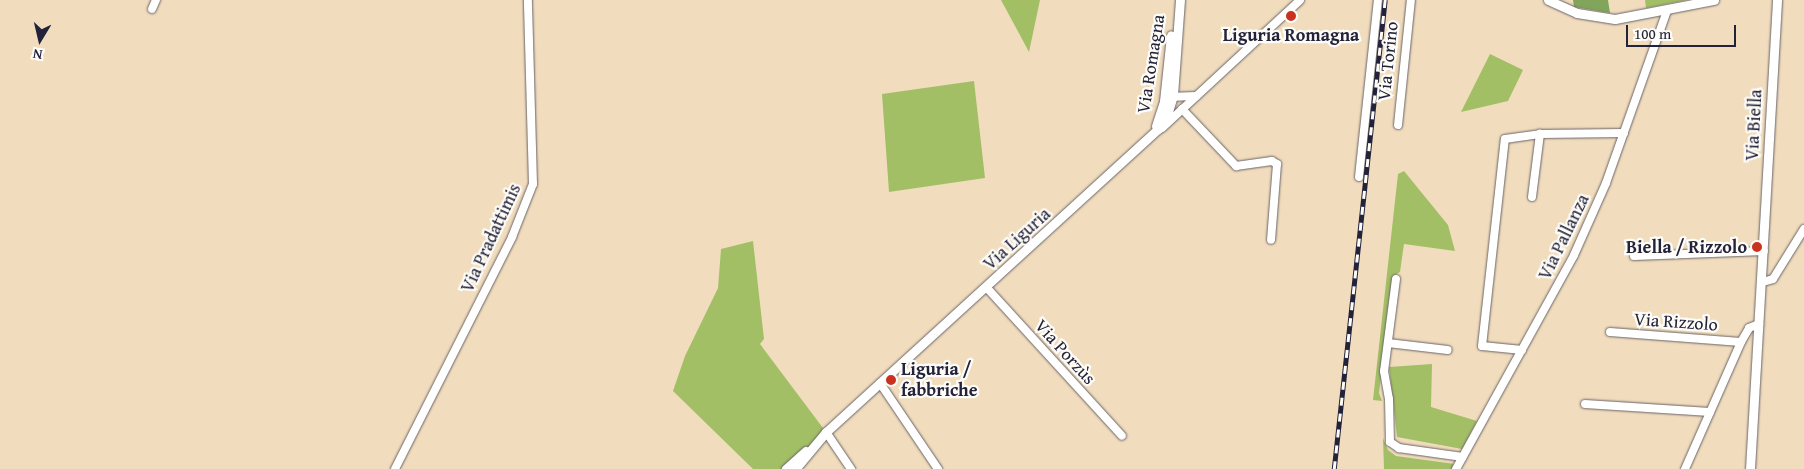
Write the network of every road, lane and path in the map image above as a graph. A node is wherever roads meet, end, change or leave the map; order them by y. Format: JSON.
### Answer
{"nodes":[{"id":1,"x":156,"y":0,"type":"edge"},
{"id":2,"x":528,"y":0,"type":"edge"},
{"id":3,"x":1179,"y":0,"type":"edge"},
{"id":4,"x":1300,"y":0,"type":"edge"},
{"id":5,"x":1378,"y":0,"type":"edge"},
{"id":6,"x":1411,"y":0,"type":"edge"},
{"id":7,"x":1548,"y":0,"type":"edge"},
{"id":8,"x":1714,"y":0,"type":"edge"},
{"id":9,"x":1777,"y":0,"type":"edge"},
{"id":10,"x":152,"y":9,"type":"dead end"},
{"id":11,"x":1667,"y":11,"type":"junction"},
{"id":12,"x":1173,"y":95,"type":"junction"},
{"id":13,"x":1196,"y":96,"type":"junction"},
{"id":14,"x":1182,"y":109,"type":"junction"},
{"id":15,"x":1166,"y":111,"type":"junction"},
{"id":16,"x":1398,"y":125,"type":"dead end"},
{"id":17,"x":1624,"y":133,"type":"junction"},
{"id":18,"x":1540,"y":134,"type":"junction"},
{"id":19,"x":1151,"y":138,"type":"junction"},
{"id":20,"x":1359,"y":177,"type":"dead end"},
{"id":21,"x":1532,"y":196,"type":"dead end"},
{"id":22,"x":1804,"y":229,"type":"edge"},
{"id":23,"x":1271,"y":240,"type":"dead end"},
{"id":24,"x":1764,"y":251,"type":"junction"},
{"id":25,"x":1634,"y":256,"type":"dead end"},
{"id":26,"x":1763,"y":271,"type":"junction"},
{"id":27,"x":1775,"y":276,"type":"junction"},
{"id":28,"x":1396,"y":279,"type":"dead end"},
{"id":29,"x":1762,"y":282,"type":"junction"},
{"id":30,"x":986,"y":288,"type":"junction"},
{"id":31,"x":1759,"y":324,"type":"junction"},
{"id":32,"x":1610,"y":332,"type":"dead end"},
{"id":33,"x":1741,"y":342,"type":"junction"},
{"id":34,"x":1388,"y":343,"type":"junction"},
{"id":35,"x":1448,"y":350,"type":"dead end"},
{"id":36,"x":1522,"y":350,"type":"junction"},
{"id":37,"x":880,"y":383,"type":"junction"},
{"id":38,"x":1585,"y":404,"type":"dead end"},
{"id":39,"x":1710,"y":412,"type":"junction"},
{"id":40,"x":826,"y":432,"type":"junction"},
{"id":41,"x":1122,"y":436,"type":"dead end"},
{"id":42,"x":813,"y":445,"type":"junction"},
{"id":43,"x":1462,"y":457,"type":"junction"},
{"id":44,"x":394,"y":469,"type":"edge"},
{"id":45,"x":786,"y":469,"type":"edge"},
{"id":46,"x":795,"y":469,"type":"edge"},
{"id":47,"x":851,"y":469,"type":"edge"},
{"id":48,"x":938,"y":469,"type":"edge"},
{"id":49,"x":1456,"y":469,"type":"edge"},
{"id":50,"x":1685,"y":469,"type":"edge"},
{"id":51,"x":1750,"y":469,"type":"edge"}],
"edges":[{"from":1,"to":10,"type":"street"},
{"from":2,"to":44,"type":"street","name":"Via Pradattimis"},
{"from":3,"to":12,"type":"main road","name":"Via Romagna"},
{"from":3,"to":15,"type":"main road","name":"Via Romagna"},
{"from":4,"to":13,"type":"street","name":"Via Liguria"},
{"from":5,"to":20,"type":"street"},
{"from":6,"to":16,"type":"street","name":"Via Torino"},
{"from":7,"to":11,"type":"main road"},
{"from":8,"to":11,"type":"main road"},
{"from":9,"to":24,"type":"main road","name":"Via Biella"},
{"from":11,"to":17,"type":"street","name":"Via Pallanza"},
{"from":12,"to":13,"type":"street"},
{"from":12,"to":15,"type":"main road","name":"Via Romagna"},
{"from":12,"to":15,"type":"street","name":"Via Liguria"},
{"from":13,"to":14,"type":"street","name":"Via Liguria"},
{"from":14,"to":15,"type":"street","name":"Via Liguria"},
{"from":14,"to":23,"type":"street"},
{"from":15,"to":19,"type":"main road","name":"Via Romagna"},
{"from":15,"to":19,"type":"street","name":"Via Liguria"},
{"from":17,"to":18,"type":"street"},
{"from":17,"to":36,"type":"street","name":"Via Pallanza"},
{"from":18,"to":21,"type":"street"},
{"from":18,"to":36,"type":"street"},
{"from":19,"to":30,"type":"main road","name":"Via Liguria"},
{"from":22,"to":27,"type":"street"},
{"from":24,"to":25,"type":"street"},
{"from":24,"to":26,"type":"main road","name":"Via Biella"},
{"from":26,"to":27,"type":"street"},
{"from":26,"to":29,"type":"main road","name":"Via Biella"},
{"from":27,"to":29,"type":"street"},
{"from":28,"to":34,"type":"street"},
{"from":29,"to":31,"type":"main road","name":"Via Biella"},
{"from":30,"to":37,"type":"main road","name":"Via Liguria"},
{"from":30,"to":41,"type":"street","name":"Via Porzùs"},
{"from":31,"to":33,"type":"street","name":"Via Rizzolo"},
{"from":31,"to":51,"type":"main road","name":"Via Biella"},
{"from":32,"to":33,"type":"street","name":"Via Rizzolo"},
{"from":33,"to":39,"type":"street","name":"Via Rizzolo"},
{"from":34,"to":35,"type":"street"},
{"from":34,"to":43,"type":"street"},
{"from":36,"to":43,"type":"street","name":"Via Pallanza"},
{"from":37,"to":40,"type":"main road","name":"Via Liguria"},
{"from":37,"to":48,"type":"street"},
{"from":38,"to":39,"type":"street"},
{"from":39,"to":50,"type":"street","name":"Via Rizzolo"},
{"from":40,"to":42,"type":"main road","name":"Via Liguria"},
{"from":40,"to":47,"type":"street"},
{"from":42,"to":45,"type":"street","name":"Via Liguria"},
{"from":42,"to":46,"type":"main road"},
{"from":43,"to":49,"type":"street","name":"Via Pallanza"}]}
